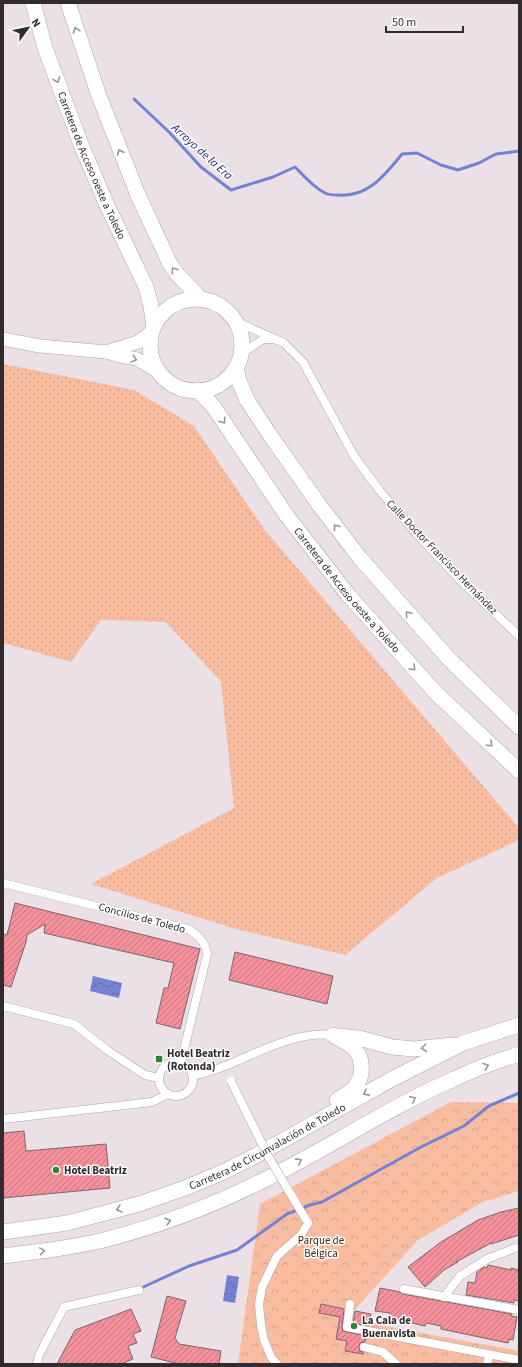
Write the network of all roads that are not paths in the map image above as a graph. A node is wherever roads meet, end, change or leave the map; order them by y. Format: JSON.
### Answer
{"nodes":[{"id":1,"x":33,"y":3,"type":"edge"},
{"id":2,"x":68,"y":3,"type":"edge"},
{"id":3,"x":201,"y":299,"type":"junction"},
{"id":4,"x":235,"y":321,"type":"junction"},
{"id":5,"x":153,"y":329,"type":"junction"},
{"id":6,"x":275,"y":339,"type":"junction"},
{"id":7,"x":3,"y":340,"type":"edge"},
{"id":8,"x":106,"y":352,"type":"junction"},
{"id":9,"x":238,"y":361,"type":"junction"},
{"id":10,"x":160,"y":373,"type":"junction"},
{"id":11,"x":198,"y":390,"type":"junction"},
{"id":12,"x":519,"y":636,"type":"edge"},
{"id":13,"x":519,"y":727,"type":"edge"},
{"id":14,"x":519,"y":771,"type":"edge"},
{"id":15,"x":3,"y":883,"type":"edge"},
{"id":16,"x":3,"y":1006,"type":"edge"},
{"id":17,"x":519,"y":1025,"type":"edge"},
{"id":18,"x":333,"y":1035,"type":"junction"},
{"id":19,"x":463,"y":1043,"type":"junction"},
{"id":20,"x":519,"y":1054,"type":"edge"},
{"id":21,"x":181,"y":1062,"type":"junction"},
{"id":22,"x":193,"y":1076,"type":"junction"},
{"id":23,"x":159,"y":1078,"type":"junction"},
{"id":24,"x":230,"y":1081,"type":"dead end"},
{"id":25,"x":168,"y":1094,"type":"junction"},
{"id":26,"x":3,"y":1119,"type":"edge"},
{"id":27,"x":284,"y":1140,"type":"junction"},
{"id":28,"x":3,"y":1232,"type":"edge"},
{"id":29,"x":515,"y":1248,"type":"dead end"},
{"id":30,"x":3,"y":1256,"type":"edge"},
{"id":31,"x":404,"y":1289,"type":"dead end"},
{"id":32,"x":139,"y":1290,"type":"dead end"},
{"id":33,"x":444,"y":1297,"type":"junction"},
{"id":34,"x":350,"y":1304,"type":"dead end"},
{"id":35,"x":519,"y":1310,"type":"edge"},
{"id":36,"x":364,"y":1347,"type":"dead end"},
{"id":37,"x":489,"y":1355,"type":"junction"},
{"id":38,"x":519,"y":1360,"type":"edge"},
{"id":39,"x":37,"y":1364,"type":"edge"},
{"id":40,"x":277,"y":1364,"type":"edge"},
{"id":41,"x":396,"y":1364,"type":"edge"},
{"id":42,"x":486,"y":1364,"type":"edge"}],
"edges":[{"from":1,"to":5,"type":"highway","name":"Carretera de Acceso oeste a Toledo","one_way":true},
{"from":3,"to":2,"type":"highway","one_way":true},
{"from":3,"to":4,"type":"highway"},
{"from":3,"to":5,"type":"highway"},
{"from":4,"to":6,"type":"street","name":"Calle Doctor Francisco Hernández"},
{"from":4,"to":9,"type":"highway"},
{"from":5,"to":8,"type":"main road"},
{"from":5,"to":10,"type":"highway","name":"Carretera de Acceso oeste a Toledo"},
{"from":6,"to":9,"type":"street"},
{"from":6,"to":12,"type":"street","name":"Calle Doctor Francisco Hernández"},
{"from":7,"to":8,"type":"main road"},
{"from":8,"to":10,"type":"main road","one_way":true},
{"from":9,"to":11,"type":"highway","name":"Carretera de Acceso oeste a Toledo"},
{"from":13,"to":9,"type":"highway","one_way":true},
{"from":10,"to":11,"type":"highway","name":"Carretera de Acceso oeste a Toledo"},
{"from":11,"to":14,"type":"highway","name":"Carretera de Acceso oeste a Toledo","one_way":true},
{"from":15,"to":21,"type":"street","name":"Concilios de Toledo"},
{"from":16,"to":23,"type":"street"},
{"from":17,"to":19,"type":"highway","name":"Carretera de Circunvalación de Toledo"},
{"from":19,"to":18,"type":"highway","one_way":true},
{"from":18,"to":22,"type":"street"},
{"from":18,"to":27,"type":"highway"},
{"from":19,"to":27,"type":"highway","name":"Carretera de Circunvalación de Toledo","one_way":true},
{"from":30,"to":20,"type":"highway","one_way":true},
{"from":21,"to":22,"type":"street"},
{"from":21,"to":23,"type":"street"},
{"from":22,"to":25,"type":"street"},
{"from":23,"to":25,"type":"street"},
{"from":24,"to":40,"type":"street","bridge":true},
{"from":25,"to":26,"type":"street"},
{"from":27,"to":28,"type":"highway","name":"Carretera de Circunvalación de Toledo","one_way":true},
{"from":29,"to":33,"type":"street"},
{"from":31,"to":33,"type":"street"},
{"from":32,"to":39,"type":"street"},
{"from":33,"to":35,"type":"street"},
{"from":34,"to":37,"type":"street"},
{"from":36,"to":41,"type":"street"},
{"from":37,"to":38,"type":"street"},
{"from":37,"to":42,"type":"street"}]}
